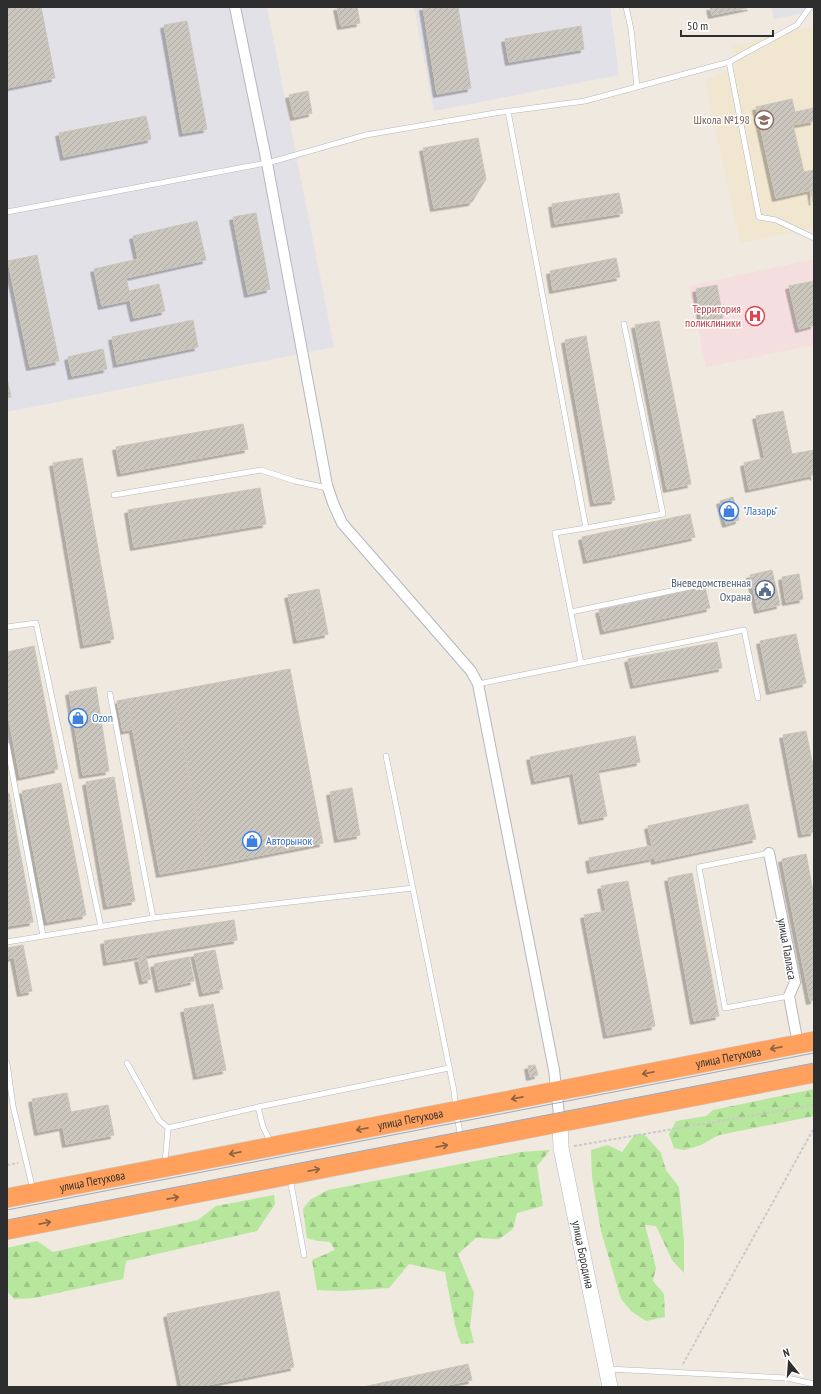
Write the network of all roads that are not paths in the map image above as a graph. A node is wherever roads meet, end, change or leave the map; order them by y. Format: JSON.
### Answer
{"nodes":[{"id":1,"x":235,"y":7,"type":"edge"},
{"id":2,"x":626,"y":7,"type":"edge"},
{"id":3,"x":810,"y":7,"type":"edge"},
{"id":4,"x":729,"y":62,"type":"junction"},
{"id":5,"x":637,"y":87,"type":"junction"},
{"id":6,"x":508,"y":111,"type":"junction"},
{"id":7,"x":267,"y":163,"type":"junction"},
{"id":8,"x":7,"y":212,"type":"edge"},
{"id":9,"x":814,"y":238,"type":"edge"},
{"id":10,"x":624,"y":324,"type":"dead end"},
{"id":11,"x":328,"y":489,"type":"junction"},
{"id":12,"x":114,"y":495,"type":"dead end"},
{"id":13,"x":586,"y":528,"type":"junction"},
{"id":14,"x":704,"y":584,"type":"dead end"},
{"id":15,"x":571,"y":612,"type":"junction"},
{"id":16,"x":7,"y":627,"type":"edge"},
{"id":17,"x":581,"y":663,"type":"junction"},
{"id":18,"x":478,"y":684,"type":"junction"},
{"id":19,"x":110,"y":694,"type":"dead end"},
{"id":20,"x":758,"y":698,"type":"dead end"},
{"id":21,"x":7,"y":745,"type":"edge"},
{"id":22,"x":386,"y":756,"type":"dead end"},
{"id":23,"x":769,"y":852,"type":"joint"},
{"id":24,"x":413,"y":888,"type":"junction"},
{"id":25,"x":153,"y":918,"type":"junction"},
{"id":26,"x":100,"y":927,"type":"junction"},
{"id":27,"x":44,"y":936,"type":"junction"},
{"id":28,"x":7,"y":942,"type":"edge"},
{"id":29,"x":789,"y":996,"type":"junction"},
{"id":30,"x":806,"y":1042,"type":"edge"},
{"id":31,"x":7,"y":1063,"type":"edge"},
{"id":32,"x":127,"y":1063,"type":"dead end"},
{"id":33,"x":449,"y":1068,"type":"junction"},
{"id":34,"x":814,"y":1073,"type":"edge"},
{"id":35,"x":556,"y":1091,"type":"junction"},
{"id":36,"x":258,"y":1107,"type":"junction"},
{"id":37,"x":456,"y":1110,"type":"junction"},
{"id":38,"x":560,"y":1123,"type":"junction"},
{"id":39,"x":168,"y":1128,"type":"junction"},
{"id":40,"x":462,"y":1142,"type":"junction"},
{"id":41,"x":272,"y":1146,"type":"junction"},
{"id":42,"x":165,"y":1167,"type":"junction"},
{"id":43,"x":290,"y":1175,"type":"junction"},
{"id":44,"x":34,"y":1193,"type":"junction"},
{"id":45,"x":7,"y":1198,"type":"edge"},
{"id":46,"x":7,"y":1230,"type":"edge"},
{"id":47,"x":304,"y":1255,"type":"dead end"},
{"id":48,"x":607,"y":1369,"type":"junction"},
{"id":49,"x":814,"y":1384,"type":"edge"},
{"id":50,"x":610,"y":1387,"type":"edge"}],
"edges":[{"from":1,"to":7,"type":"street"},
{"from":2,"to":5,"type":"lane"},
{"from":3,"to":4,"type":"lane"},
{"from":4,"to":5,"type":"lane"},
{"from":4,"to":9,"type":"lane"},
{"from":5,"to":6,"type":"lane"},
{"from":6,"to":7,"type":"lane"},
{"from":6,"to":13,"type":"lane"},
{"from":7,"to":8,"type":"lane"},
{"from":7,"to":11,"type":"street"},
{"from":10,"to":13,"type":"lane"},
{"from":11,"to":12,"type":"lane"},
{"from":11,"to":18,"type":"street"},
{"from":13,"to":15,"type":"lane"},
{"from":14,"to":15,"type":"lane"},
{"from":15,"to":17,"type":"lane"},
{"from":16,"to":26,"type":"lane"},
{"from":17,"to":18,"type":"lane"},
{"from":17,"to":20,"type":"lane"},
{"from":18,"to":35,"type":"street"},
{"from":19,"to":25,"type":"lane"},
{"from":21,"to":27,"type":"lane"},
{"from":22,"to":24,"type":"lane"},
{"from":23,"to":29,"type":"street","name":"улица Палласа"},
{"from":23,"to":29,"type":"lane"},
{"from":24,"to":25,"type":"lane"},
{"from":24,"to":33,"type":"lane"},
{"from":25,"to":26,"type":"lane"},
{"from":26,"to":27,"type":"lane"},
{"from":27,"to":28,"type":"lane"},
{"from":29,"to":30,"type":"street","name":"улица Палласа"},
{"from":30,"to":35,"type":"highway","name":"улица Петухова","one_way":true},
{"from":31,"to":44,"type":"lane"},
{"from":32,"to":39,"type":"lane"},
{"from":33,"to":36,"type":"lane"},
{"from":33,"to":37,"type":"lane"},
{"from":34,"to":38,"type":"highway"},
{"from":35,"to":37,"type":"highway","name":"улица Петухова","one_way":true},
{"from":35,"to":38,"type":"street"},
{"from":36,"to":39,"type":"lane"},
{"from":36,"to":41,"type":"lane"},
{"from":37,"to":40,"type":"lane"},
{"from":37,"to":41,"type":"highway","name":"улица Петухова","one_way":true},
{"from":38,"to":40,"type":"highway"},
{"from":38,"to":48,"type":"main road","name":"улица Бородина"},
{"from":39,"to":42,"type":"lane"},
{"from":43,"to":40,"type":"highway","one_way":true},
{"from":41,"to":42,"type":"highway","name":"улица Петухова","one_way":true},
{"from":42,"to":44,"type":"highway","name":"улица Петухова"},
{"from":46,"to":43,"type":"highway","one_way":true},
{"from":43,"to":47,"type":"lane"},
{"from":44,"to":45,"type":"highway","name":"улица Петухова"},
{"from":48,"to":49,"type":"lane"},
{"from":48,"to":50,"type":"main road","name":"улица Бородина"}]}
